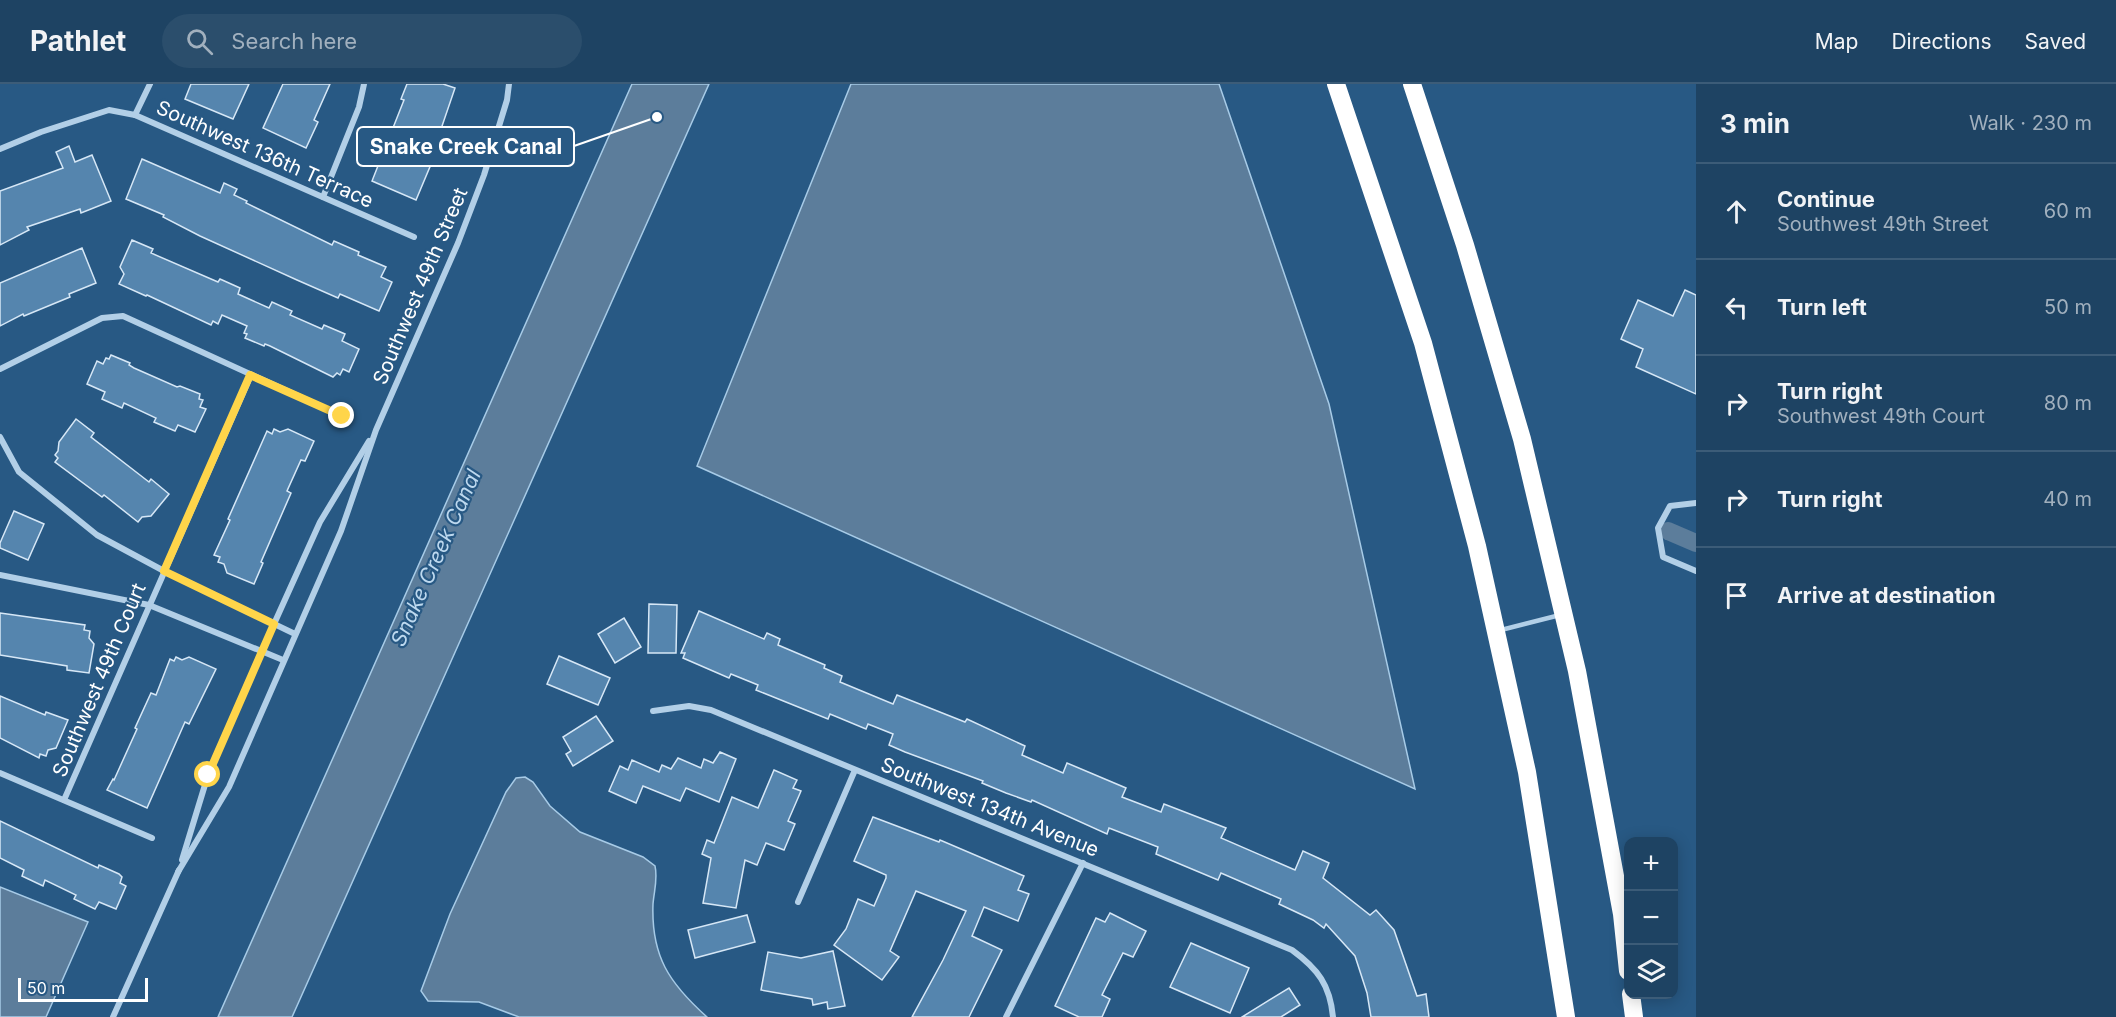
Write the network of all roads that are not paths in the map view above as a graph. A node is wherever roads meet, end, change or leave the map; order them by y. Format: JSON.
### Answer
{"nodes":[{"id":1,"x":150,"y":84,"type":"edge"},
{"id":2,"x":364,"y":84,"type":"edge"},
{"id":3,"x":509,"y":84,"type":"edge"},
{"id":4,"x":1336,"y":84,"type":"edge"},
{"id":5,"x":1412,"y":84,"type":"edge"},
{"id":6,"x":135,"y":115,"type":"junction"},
{"id":7,"x":0,"y":149,"type":"edge"},
{"id":8,"x":323,"y":197,"type":"junction"},
{"id":9,"x":414,"y":237,"type":"dead end"},
{"id":10,"x":0,"y":369,"type":"edge"},
{"id":11,"x":250,"y":375,"type":"junction"},
{"id":12,"x":342,"y":416,"type":"dead end"},
{"id":13,"x":376,"y":430,"type":"junction"},
{"id":14,"x":0,"y":437,"type":"edge"},
{"id":15,"x":1696,"y":503,"type":"edge"},
{"id":16,"x":164,"y":571,"type":"junction"},
{"id":17,"x":1696,"y":571,"type":"edge"},
{"id":18,"x":0,"y":575,"type":"edge"},
{"id":19,"x":149,"y":605,"type":"junction"},
{"id":20,"x":1563,"y":615,"type":"junction"},
{"id":21,"x":274,"y":624,"type":"junction"},
{"id":22,"x":1496,"y":631,"type":"junction"},
{"id":23,"x":296,"y":633,"type":"junction"},
{"id":24,"x":262,"y":651,"type":"junction"},
{"id":25,"x":283,"y":660,"type":"junction"},
{"id":26,"x":653,"y":711,"type":"dead end"},
{"id":27,"x":855,"y":770,"type":"junction"},
{"id":28,"x":0,"y":773,"type":"edge"},
{"id":29,"x":64,"y":800,"type":"junction"},
{"id":30,"x":152,"y":838,"type":"dead end"},
{"id":31,"x":1083,"y":863,"type":"junction"},
{"id":32,"x":178,"y":872,"type":"junction"},
{"id":33,"x":798,"y":902,"type":"dead end"},
{"id":34,"x":1626,"y":945,"type":"edge"},
{"id":35,"x":1632,"y":999,"type":"edge"},
{"id":36,"x":113,"y":1017,"type":"edge"},
{"id":37,"x":1006,"y":1017,"type":"edge"},
{"id":38,"x":1333,"y":1017,"type":"edge"},
{"id":39,"x":1566,"y":1017,"type":"edge"},
{"id":40,"x":1634,"y":1017,"type":"edge"}],
"edges":[{"from":1,"to":6,"type":"street"},
{"from":2,"to":8,"type":"street"},
{"from":3,"to":13,"type":"street","name":"Southwest 49th Street"},
{"from":4,"to":22,"type":"highway"},
{"from":5,"to":20,"type":"highway"},
{"from":6,"to":7,"type":"street","name":"Southwest 136th Terrace"},
{"from":6,"to":8,"type":"street","name":"Southwest 136th Terrace"},
{"from":8,"to":9,"type":"street","name":"Southwest 136th Terrace"},
{"from":10,"to":11,"type":"street"},
{"from":11,"to":12,"type":"street"},
{"from":11,"to":16,"type":"street","name":"Southwest 49th Court"},
{"from":13,"to":21,"type":"street","name":"Southwest 49th Street"},
{"from":13,"to":23,"type":"street","name":"Southwest 49th Street"},
{"from":14,"to":16,"type":"street"},
{"from":15,"to":17,"type":"street"},
{"from":16,"to":19,"type":"street","name":"Southwest 49th Court"},
{"from":16,"to":21,"type":"street"},
{"from":18,"to":19,"type":"street"},
{"from":19,"to":24,"type":"street"},
{"from":19,"to":29,"type":"street","name":"Southwest 49th Court"},
{"from":20,"to":22,"type":"lane"},
{"from":20,"to":34,"type":"highway"},
{"from":21,"to":23,"type":"street"},
{"from":21,"to":24,"type":"street","name":"Southwest 49th Street"},
{"from":22,"to":39,"type":"highway"},
{"from":23,"to":25,"type":"street","name":"Southwest 49th Street"},
{"from":24,"to":25,"type":"street"},
{"from":24,"to":32,"type":"street","name":"Southwest 49th Street"},
{"from":25,"to":32,"type":"street","name":"Southwest 49th Street"},
{"from":26,"to":27,"type":"street","name":"Southwest 134th Avenue"},
{"from":27,"to":31,"type":"street","name":"Southwest 134th Avenue"},
{"from":27,"to":33,"type":"street"},
{"from":28,"to":29,"type":"street"},
{"from":29,"to":30,"type":"street"},
{"from":31,"to":37,"type":"street"},
{"from":31,"to":38,"type":"street","name":"Southwest 134th Avenue"},
{"from":32,"to":36,"type":"street","name":"Southwest 49th Street"},
{"from":35,"to":40,"type":"highway"}]}
